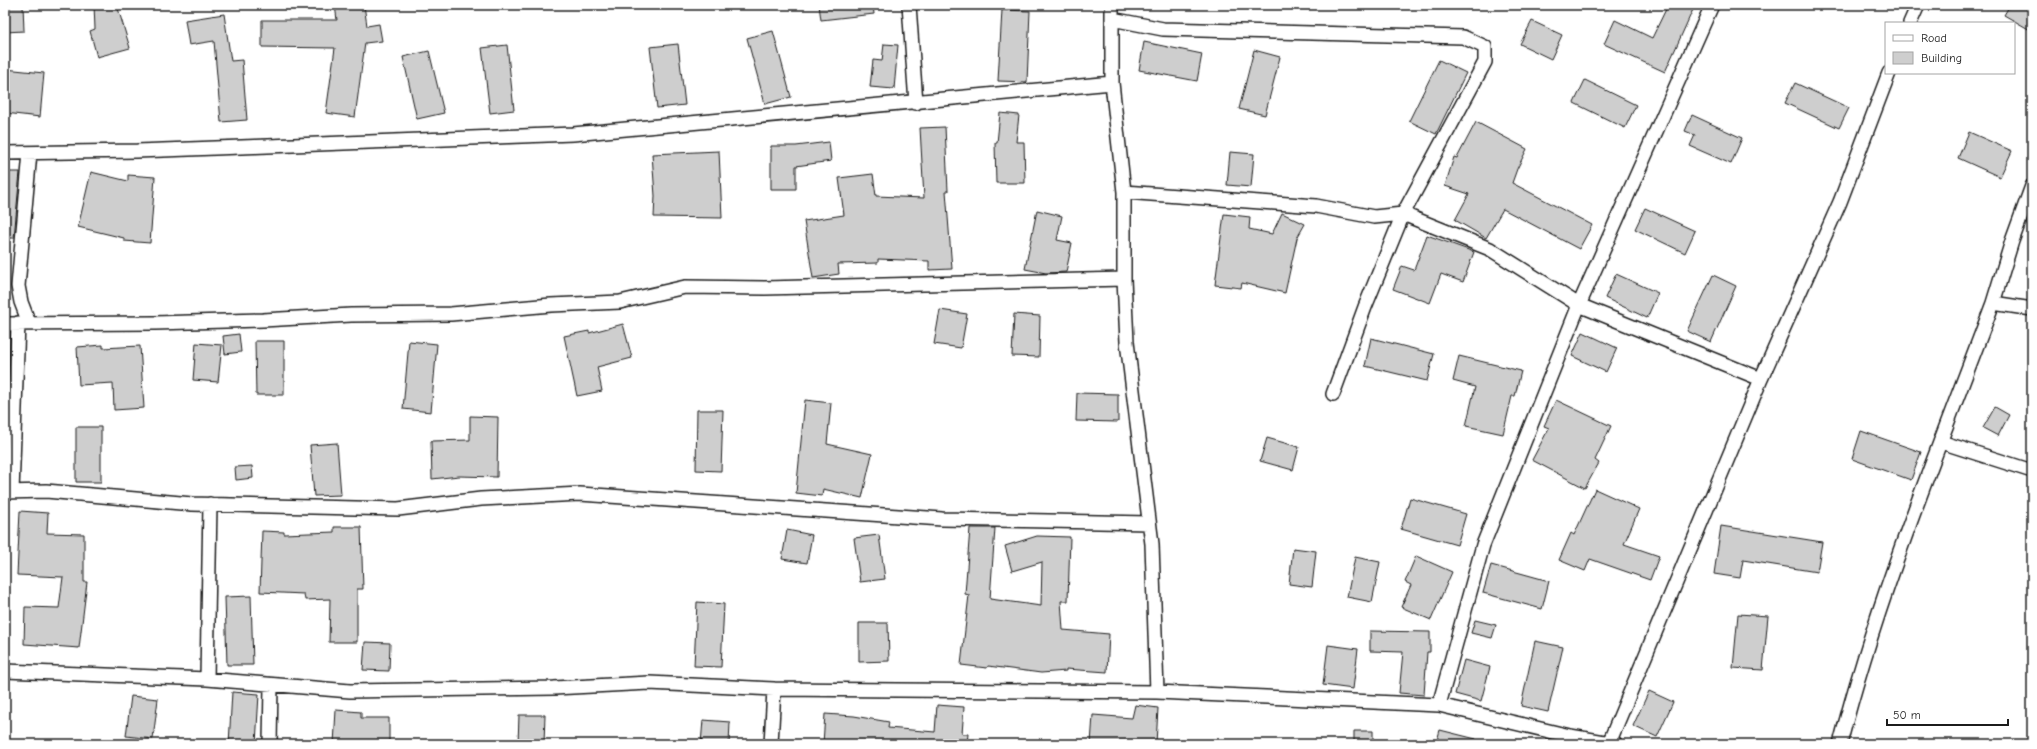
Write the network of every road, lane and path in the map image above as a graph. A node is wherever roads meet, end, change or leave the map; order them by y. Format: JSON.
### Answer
{"nodes":[{"id":1,"x":909,"y":5,"type":"edge"},
{"id":2,"x":1112,"y":5,"type":"edge"},
{"id":3,"x":1712,"y":5,"type":"edge"},
{"id":4,"x":1918,"y":5,"type":"edge"},
{"id":5,"x":1112,"y":19,"type":"junction"},
{"id":6,"x":1910,"y":22,"type":"edge"},
{"id":7,"x":1889,"y":74,"type":"edge"},
{"id":8,"x":1112,"y":83,"type":"junction"},
{"id":9,"x":916,"y":102,"type":"junction"},
{"id":10,"x":30,"y":153,"type":"junction"},
{"id":11,"x":5,"y":154,"type":"edge"},
{"id":12,"x":2032,"y":186,"type":"edge"},
{"id":13,"x":1124,"y":192,"type":"junction"},
{"id":14,"x":1403,"y":214,"type":"junction"},
{"id":15,"x":1124,"y":279,"type":"junction"},
{"id":16,"x":1993,"y":303,"type":"junction"},
{"id":17,"x":1579,"y":305,"type":"junction"},
{"id":18,"x":2032,"y":309,"type":"edge"},
{"id":19,"x":17,"y":324,"type":"edge"},
{"id":20,"x":1761,"y":379,"type":"junction"},
{"id":21,"x":1333,"y":394,"type":"dead end"},
{"id":22,"x":1941,"y":442,"type":"junction"},
{"id":23,"x":2032,"y":471,"type":"edge"},
{"id":24,"x":8,"y":492,"type":"edge"},
{"id":25,"x":210,"y":504,"type":"junction"},
{"id":26,"x":1149,"y":523,"type":"junction"},
{"id":27,"x":5,"y":671,"type":"edge"},
{"id":28,"x":207,"y":679,"type":"junction"},
{"id":29,"x":271,"y":684,"type":"junction"},
{"id":30,"x":774,"y":689,"type":"junction"},
{"id":31,"x":1157,"y":692,"type":"junction"},
{"id":32,"x":1439,"y":705,"type":"junction"},
{"id":33,"x":1570,"y":740,"type":"edge"},
{"id":34,"x":270,"y":744,"type":"edge"},
{"id":35,"x":771,"y":744,"type":"edge"},
{"id":36,"x":1613,"y":744,"type":"edge"},
{"id":37,"x":1840,"y":744,"type":"edge"}],
"edges":[{"from":1,"to":9,"type":"street"},
{"from":2,"to":5,"type":"street"},
{"from":3,"to":17,"type":"street"},
{"from":4,"to":6,"type":"street"},
{"from":5,"to":8,"type":"street"},
{"from":5,"to":14,"type":"street"},
{"from":7,"to":20,"type":"street"},
{"from":8,"to":9,"type":"street"},
{"from":8,"to":13,"type":"street"},
{"from":9,"to":10,"type":"street"},
{"from":10,"to":11,"type":"street"},
{"from":10,"to":19,"type":"street"},
{"from":12,"to":16,"type":"street"},
{"from":13,"to":14,"type":"street"},
{"from":13,"to":15,"type":"street"},
{"from":14,"to":17,"type":"street"},
{"from":14,"to":21,"type":"street"},
{"from":15,"to":19,"type":"street"},
{"from":15,"to":26,"type":"street"},
{"from":16,"to":18,"type":"street"},
{"from":16,"to":22,"type":"street"},
{"from":17,"to":20,"type":"street"},
{"from":17,"to":32,"type":"street"},
{"from":19,"to":24,"type":"street"},
{"from":20,"to":36,"type":"street"},
{"from":22,"to":23,"type":"street"},
{"from":22,"to":37,"type":"street"},
{"from":24,"to":25,"type":"street"},
{"from":25,"to":26,"type":"street"},
{"from":25,"to":28,"type":"street"},
{"from":26,"to":31,"type":"street"},
{"from":27,"to":28,"type":"street"},
{"from":28,"to":29,"type":"street"},
{"from":29,"to":30,"type":"street"},
{"from":29,"to":34,"type":"street"},
{"from":30,"to":31,"type":"street"},
{"from":30,"to":35,"type":"street"},
{"from":31,"to":32,"type":"street"},
{"from":32,"to":33,"type":"street"},
{"from":33,"to":36,"type":"street"}]}
